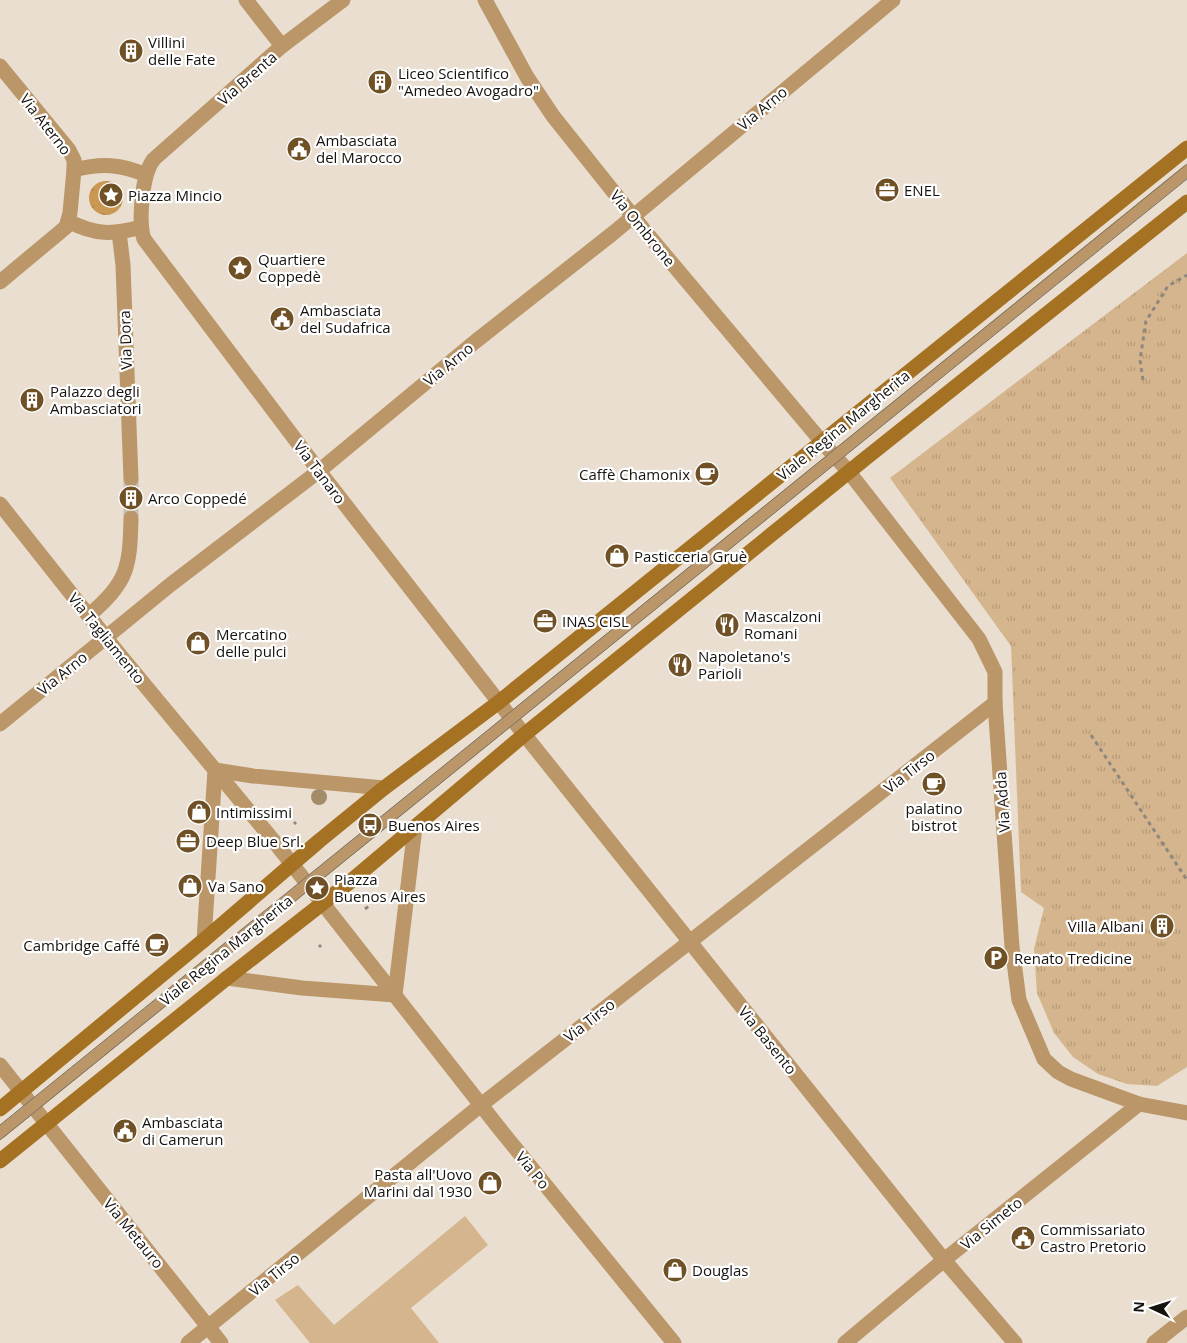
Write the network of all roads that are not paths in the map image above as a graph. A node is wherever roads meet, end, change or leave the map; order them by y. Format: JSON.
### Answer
{"nodes":[{"id":1,"x":246,"y":0,"type":"edge"},
{"id":2,"x":343,"y":0,"type":"edge"},
{"id":3,"x":485,"y":0,"type":"edge"},
{"id":4,"x":893,"y":0,"type":"edge"},
{"id":5,"x":282,"y":46,"type":"junction"},
{"id":6,"x":0,"y":66,"type":"edge"},
{"id":7,"x":1187,"y":148,"type":"edge"},
{"id":8,"x":74,"y":165,"type":"junction"},
{"id":9,"x":1187,"y":171,"type":"edge"},
{"id":10,"x":146,"y":175,"type":"junction"},
{"id":11,"x":1187,"y":202,"type":"edge"},
{"id":12,"x":633,"y":216,"type":"junction"},
{"id":13,"x":65,"y":227,"type":"junction"},
{"id":14,"x":119,"y":232,"type":"junction"},
{"id":15,"x":143,"y":233,"type":"junction"},
{"id":16,"x":0,"y":282,"type":"edge"},
{"id":17,"x":822,"y":442,"type":"junction"},
{"id":18,"x":835,"y":458,"type":"junction"},
{"id":19,"x":319,"y":471,"type":"junction"},
{"id":20,"x":848,"y":472,"type":"junction"},
{"id":21,"x":131,"y":479,"type":"tunnel mouth"},
{"id":22,"x":0,"y":504,"type":"edge"},
{"id":23,"x":131,"y":518,"type":"tunnel mouth"},
{"id":24,"x":89,"y":615,"type":"junction"},
{"id":25,"x":106,"y":638,"type":"junction"},
{"id":26,"x":499,"y":702,"type":"junction"},
{"id":27,"x":995,"y":703,"type":"junction"},
{"id":28,"x":512,"y":718,"type":"junction"},
{"id":29,"x":0,"y":724,"type":"edge"},
{"id":30,"x":525,"y":734,"type":"junction"},
{"id":31,"x":216,"y":770,"type":"junction"},
{"id":32,"x":384,"y":788,"type":"junction"},
{"id":33,"x":416,"y":826,"type":"junction"},
{"id":34,"x":292,"y":863,"type":"junction"},
{"id":35,"x":308,"y":884,"type":"junction"},
{"id":36,"x":323,"y":902,"type":"junction"},
{"id":37,"x":204,"y":940,"type":"junction"},
{"id":38,"x":689,"y":941,"type":"junction"},
{"id":39,"x":227,"y":978,"type":"junction"},
{"id":40,"x":395,"y":995,"type":"junction"},
{"id":41,"x":0,"y":1065,"type":"edge"},
{"id":42,"x":22,"y":1092,"type":"junction"},
{"id":43,"x":1139,"y":1104,"type":"junction"},
{"id":44,"x":481,"y":1105,"type":"junction"},
{"id":45,"x":33,"y":1107,"type":"junction"},
{"id":46,"x":0,"y":1109,"type":"edge"},
{"id":47,"x":1187,"y":1113,"type":"edge"},
{"id":48,"x":47,"y":1123,"type":"junction"},
{"id":49,"x":0,"y":1133,"type":"edge"},
{"id":50,"x":0,"y":1161,"type":"edge"},
{"id":51,"x":944,"y":1260,"type":"junction"},
{"id":52,"x":1187,"y":1317,"type":"edge"},
{"id":53,"x":208,"y":1327,"type":"junction"},
{"id":54,"x":188,"y":1343,"type":"edge"},
{"id":55,"x":220,"y":1343,"type":"edge"},
{"id":56,"x":674,"y":1343,"type":"edge"},
{"id":57,"x":845,"y":1343,"type":"edge"},
{"id":58,"x":1015,"y":1343,"type":"edge"},
{"id":59,"x":1154,"y":1343,"type":"edge"}],
"edges":[{"from":1,"to":5,"type":"street"},
{"from":2,"to":5,"type":"street","name":"Via Brenta"},
{"from":3,"to":12,"type":"street","name":"Via Ombrone"},
{"from":4,"to":12,"type":"street","name":"Via Arno"},
{"from":5,"to":10,"type":"street","name":"Via Brenta"},
{"from":6,"to":8,"type":"street","name":"Via Aterno"},
{"from":7,"to":17,"type":"main road","name":"Viale Regina Margherita"},
{"from":8,"to":10,"type":"street"},
{"from":8,"to":13,"type":"street"},
{"from":9,"to":18,"type":"lane","name":"Viale Regina Margherita"},
{"from":10,"to":15,"type":"street"},
{"from":11,"to":20,"type":"main road","name":"Viale Regina Margherita"},
{"from":12,"to":17,"type":"street","name":"Via Ombrone"},
{"from":12,"to":19,"type":"street","name":"Via Arno"},
{"from":13,"to":14,"type":"street"},
{"from":13,"to":16,"type":"street"},
{"from":14,"to":15,"type":"street"},
{"from":14,"to":21,"type":"street","name":"Via Dora"},
{"from":15,"to":19,"type":"street","name":"Via Tanaro"},
{"from":17,"to":18,"type":"street","name":"Via Adda"},
{"from":17,"to":26,"type":"main road","name":"Viale Regina Margherita"},
{"from":18,"to":20,"type":"street","name":"Via Adda"},
{"from":18,"to":28,"type":"lane","name":"Viale Regina Margherita"},
{"from":19,"to":25,"type":"street","name":"Via Arno"},
{"from":19,"to":26,"type":"street","name":"Via Tanaro"},
{"from":20,"to":27,"type":"street","name":"Via Adda"},
{"from":20,"to":30,"type":"main road","name":"Viale Regina Margherita"},
{"from":22,"to":24,"type":"street","name":"Via Tagliamento"},
{"from":23,"to":24,"type":"street"},
{"from":24,"to":25,"type":"street","name":"Via Tagliamento"},
{"from":25,"to":29,"type":"street","name":"Via Arno"},
{"from":25,"to":31,"type":"street","name":"Via Tagliamento"},
{"from":26,"to":28,"type":"street"},
{"from":26,"to":32,"type":"main road","name":"Viale Regina Margherita"},
{"from":27,"to":38,"type":"street","name":"Via Tirso"},
{"from":27,"to":43,"type":"street","name":"Via Adda"},
{"from":28,"to":30,"type":"street"},
{"from":28,"to":35,"type":"lane","name":"Viale Regina Margherita"},
{"from":30,"to":33,"type":"main road","name":"Viale Regina Margherita"},
{"from":30,"to":38,"type":"street","name":"Via Basento"},
{"from":31,"to":32,"type":"street"},
{"from":31,"to":34,"type":"street"},
{"from":31,"to":37,"type":"street"},
{"from":32,"to":34,"type":"main road","name":"Viale Regina Margherita"},
{"from":33,"to":36,"type":"main road","name":"Viale Regina Margherita"},
{"from":33,"to":40,"type":"street"},
{"from":34,"to":35,"type":"street"},
{"from":34,"to":37,"type":"main road","name":"Viale Regina Margherita"},
{"from":35,"to":36,"type":"street"},
{"from":35,"to":45,"type":"lane","name":"Viale Regina Margherita"},
{"from":36,"to":39,"type":"main road","name":"Viale Regina Margherita"},
{"from":36,"to":40,"type":"street"},
{"from":37,"to":42,"type":"main road","name":"Viale Regina Margherita"},
{"from":38,"to":44,"type":"street","name":"Via Tirso"},
{"from":38,"to":51,"type":"street","name":"Via Basento"},
{"from":39,"to":40,"type":"street"},
{"from":39,"to":48,"type":"main road","name":"Viale Regina Margherita"},
{"from":40,"to":44,"type":"street","name":"Via Po"},
{"from":41,"to":42,"type":"street"},
{"from":42,"to":45,"type":"street"},
{"from":42,"to":46,"type":"main road","name":"Viale Regina Margherita"},
{"from":43,"to":47,"type":"street","name":"Via Adda"},
{"from":43,"to":51,"type":"street","name":"Via Simeto"},
{"from":44,"to":53,"type":"street","name":"Via Tirso"},
{"from":44,"to":56,"type":"street","name":"Via Po"},
{"from":45,"to":48,"type":"street"},
{"from":45,"to":49,"type":"lane","name":"Viale Regina Margherita"},
{"from":48,"to":50,"type":"main road","name":"Viale Regina Margherita"},
{"from":48,"to":53,"type":"street","name":"Via Metauro"},
{"from":51,"to":57,"type":"street","name":"Via Simeto"},
{"from":51,"to":58,"type":"street","name":"Via Basento"},
{"from":52,"to":59,"type":"street"},
{"from":53,"to":54,"type":"street","name":"Via Tirso"},
{"from":53,"to":55,"type":"street","name":"Via Metauro"}]}
